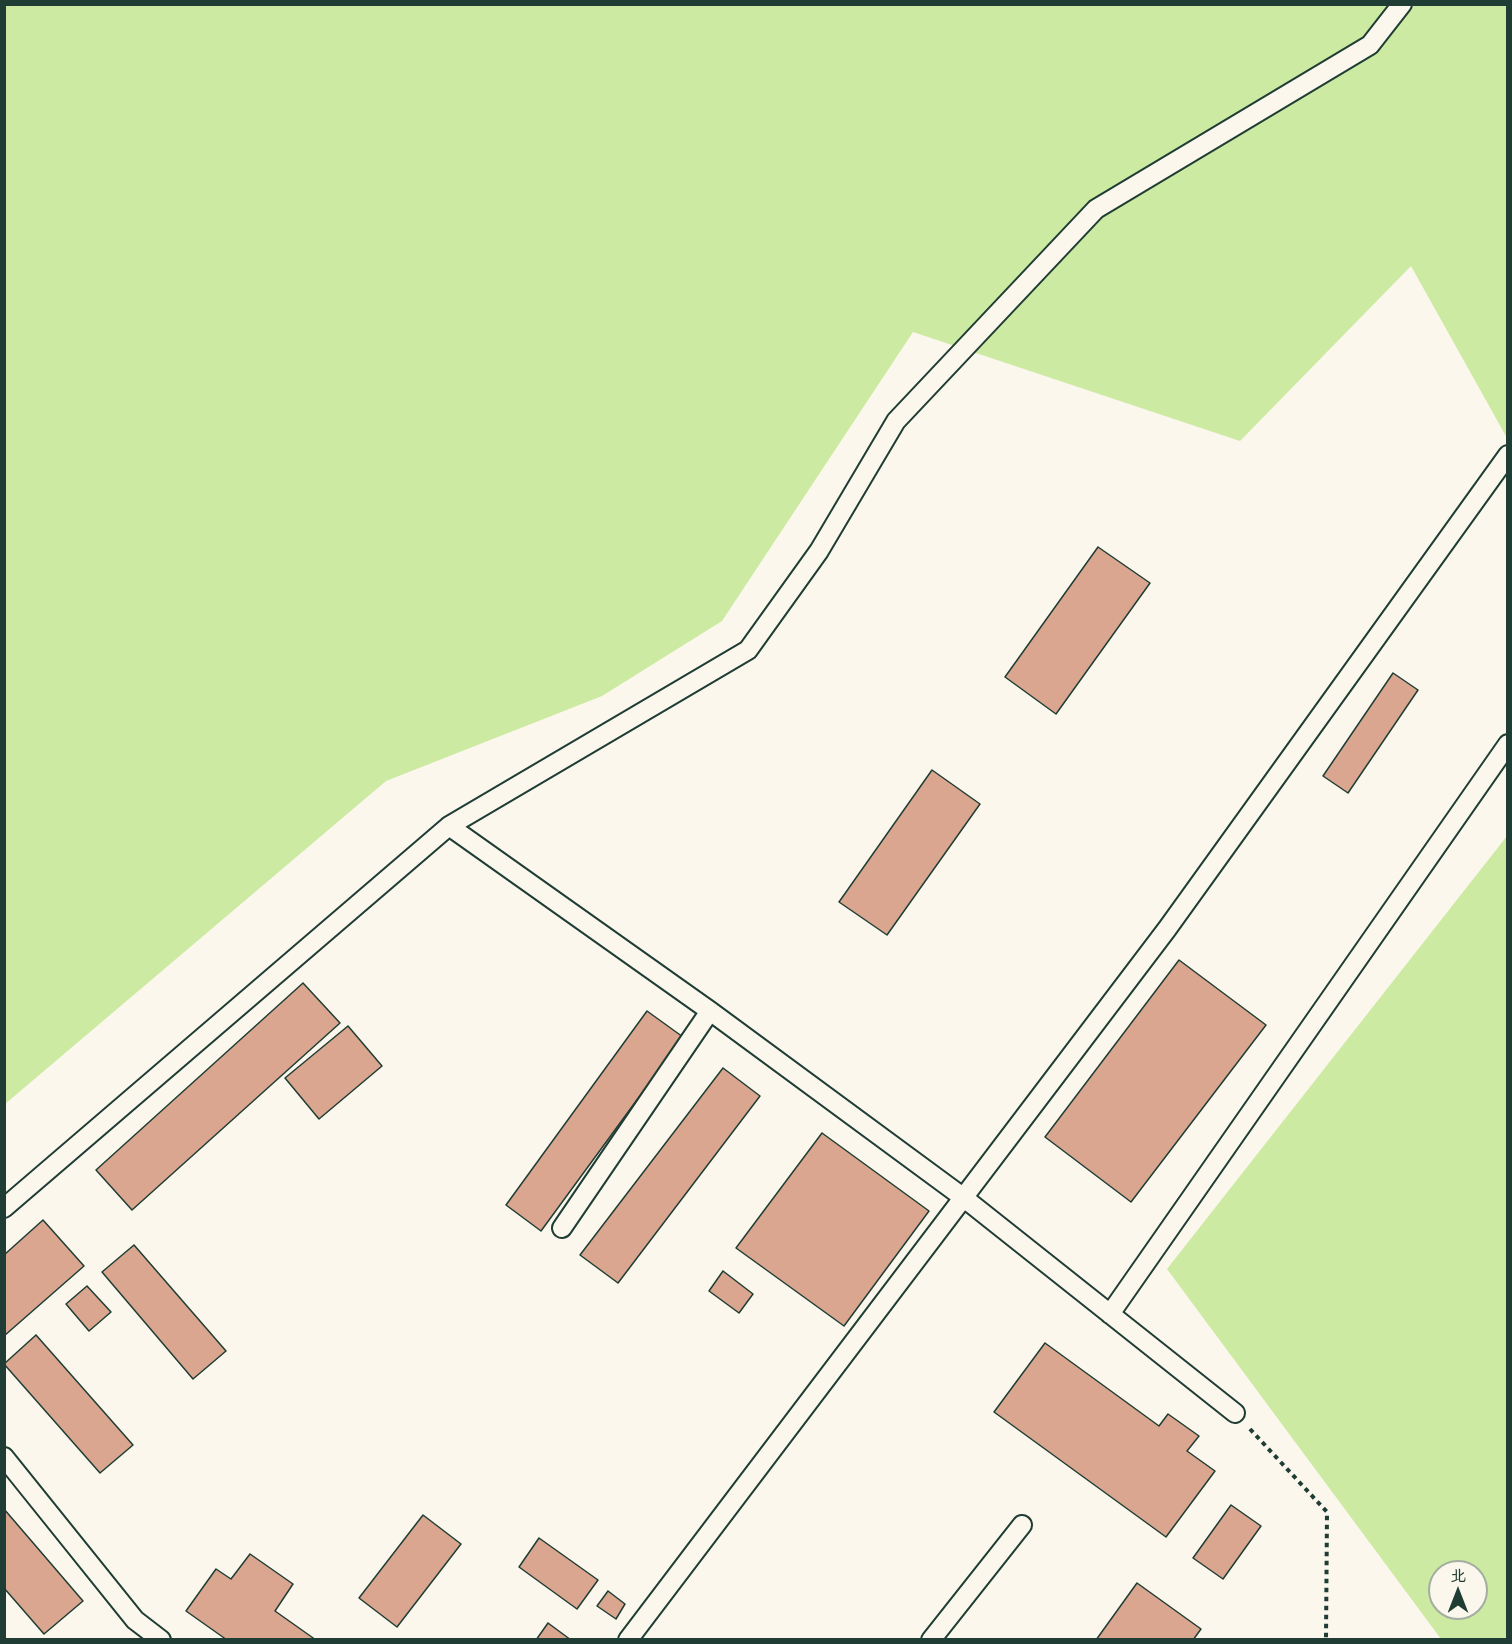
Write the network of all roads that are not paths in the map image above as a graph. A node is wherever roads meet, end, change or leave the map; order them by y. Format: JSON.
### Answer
{"nodes":[{"id":1,"x":1402,"y":4,"type":"edge"},
{"id":2,"x":1508,"y":455,"type":"edge"},
{"id":3,"x":1508,"y":744,"type":"edge"},
{"id":4,"x":449,"y":826,"type":"junction"},
{"id":5,"x":710,"y":1011,"type":"junction"},
{"id":6,"x":964,"y":1198,"type":"junction"},
{"id":7,"x":4,"y":1208,"type":"edge"},
{"id":8,"x":562,"y":1228,"type":"dead end"},
{"id":9,"x":1110,"y":1314,"type":"junction"},
{"id":10,"x":1235,"y":1413,"type":"road end"},
{"id":11,"x":4,"y":1457,"type":"edge"},
{"id":12,"x":1022,"y":1525,"type":"dead end"},
{"id":13,"x":161,"y":1640,"type":"edge"},
{"id":14,"x":628,"y":1640,"type":"edge"},
{"id":15,"x":931,"y":1640,"type":"edge"}],
"edges":[{"from":1,"to":4,"type":"lane"},
{"from":2,"to":6,"type":"lane"},
{"from":3,"to":9,"type":"lane"},
{"from":4,"to":5,"type":"lane"},
{"from":4,"to":7,"type":"lane"},
{"from":5,"to":6,"type":"lane"},
{"from":5,"to":8,"type":"lane"},
{"from":6,"to":9,"type":"lane"},
{"from":6,"to":14,"type":"lane"},
{"from":9,"to":10,"type":"lane"},
{"from":11,"to":13,"type":"lane"},
{"from":12,"to":15,"type":"lane"}]}
